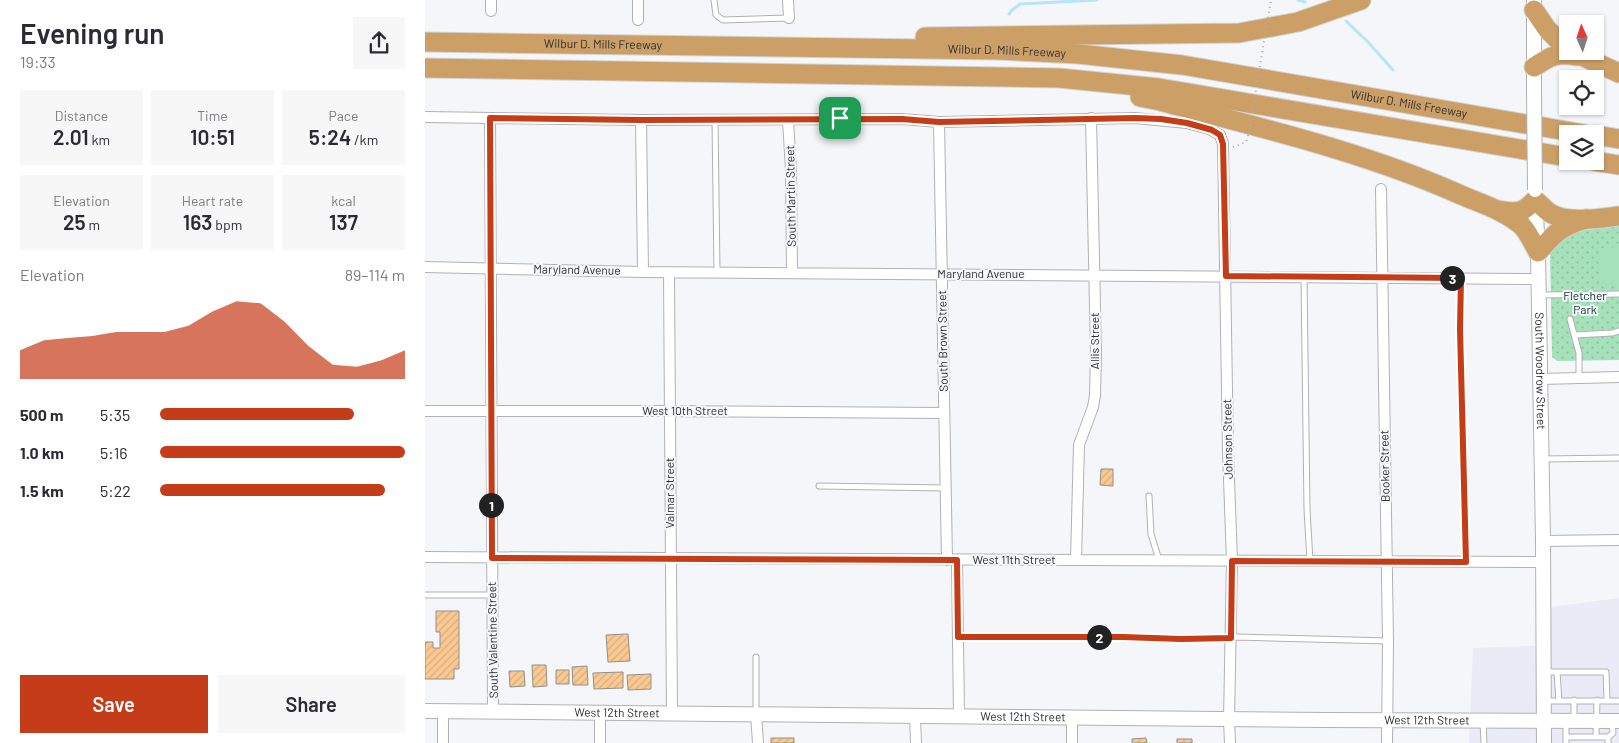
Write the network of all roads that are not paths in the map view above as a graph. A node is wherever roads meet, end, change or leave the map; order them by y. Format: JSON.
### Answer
{"nodes":[{"id":1,"x":638,"y":0,"type":"edge"},
{"id":2,"x":714,"y":0,"type":"edge"},
{"id":3,"x":788,"y":0,"type":"edge"},
{"id":4,"x":1361,"y":0,"type":"edge"},
{"id":5,"x":1534,"y":5,"type":"edge"},
{"id":6,"x":789,"y":18,"type":"joint"},
{"id":7,"x":638,"y":20,"type":"dead end"},
{"id":8,"x":425,"y":32,"type":"edge"},
{"id":9,"x":1559,"y":40,"type":"edge"},
{"id":10,"x":425,"y":42,"type":"edge"},
{"id":11,"x":529,"y":44,"type":"junction"},
{"id":12,"x":751,"y":46,"type":"junction"},
{"id":13,"x":1559,"y":55,"type":"edge"},
{"id":14,"x":1591,"y":60,"type":"edge"},
{"id":15,"x":1534,"y":67,"type":"junction"},
{"id":16,"x":425,"y":68,"type":"edge"},
{"id":17,"x":621,"y":71,"type":"junction"},
{"id":18,"x":1619,"y":73,"type":"edge"},
{"id":19,"x":1022,"y":77,"type":"junction"},
{"id":20,"x":425,"y":78,"type":"edge"},
{"id":21,"x":425,"y":117,"type":"edge"},
{"id":22,"x":490,"y":118,"type":"junction"},
{"id":23,"x":1091,"y":118,"type":"junction"},
{"id":24,"x":715,"y":119,"type":"junction"},
{"id":25,"x":641,"y":120,"type":"junction"},
{"id":26,"x":788,"y":120,"type":"junction"},
{"id":27,"x":939,"y":122,"type":"junction"},
{"id":28,"x":1559,"y":130,"type":"edge"},
{"id":29,"x":1604,"y":136,"type":"edge"},
{"id":30,"x":1619,"y":139,"type":"edge"},
{"id":31,"x":1559,"y":156,"type":"edge"},
{"id":32,"x":1604,"y":163,"type":"edge"},
{"id":33,"x":1619,"y":165,"type":"edge"},
{"id":34,"x":1381,"y":189,"type":"dead end"},
{"id":35,"x":1535,"y":195,"type":"junction"},
{"id":36,"x":1496,"y":210,"type":"junction"},
{"id":37,"x":1619,"y":216,"type":"edge"},
{"id":38,"x":1586,"y":219,"type":"junction"},
{"id":39,"x":1538,"y":252,"type":"junction"},
{"id":40,"x":425,"y":267,"type":"edge"},
{"id":41,"x":491,"y":268,"type":"junction"},
{"id":42,"x":643,"y":272,"type":"junction"},
{"id":43,"x":669,"y":272,"type":"junction"},
{"id":44,"x":717,"y":272,"type":"junction"},
{"id":45,"x":792,"y":273,"type":"junction"},
{"id":46,"x":941,"y":274,"type":"junction"},
{"id":47,"x":1094,"y":275,"type":"junction"},
{"id":48,"x":1226,"y":276,"type":"junction"},
{"id":49,"x":1304,"y":277,"type":"junction"},
{"id":50,"x":1382,"y":278,"type":"junction"},
{"id":51,"x":1461,"y":278,"type":"junction"},
{"id":52,"x":1538,"y":279,"type":"junction"},
{"id":53,"x":1538,"y":295,"type":"junction"},
{"id":54,"x":1619,"y":295,"type":"edge"},
{"id":55,"x":1570,"y":319,"type":"dead end"},
{"id":56,"x":1619,"y":331,"type":"edge"},
{"id":57,"x":1575,"y":335,"type":"junction"},
{"id":58,"x":1619,"y":377,"type":"edge"},
{"id":59,"x":1579,"y":378,"type":"junction"},
{"id":60,"x":1540,"y":379,"type":"junction"},
{"id":61,"x":491,"y":410,"type":"junction"},
{"id":62,"x":425,"y":411,"type":"edge"},
{"id":63,"x":670,"y":411,"type":"junction"},
{"id":64,"x":944,"y":413,"type":"junction"},
{"id":65,"x":1619,"y":458,"type":"edge"},
{"id":66,"x":1541,"y":459,"type":"junction"},
{"id":67,"x":819,"y":486,"type":"dead end"},
{"id":68,"x":946,"y":488,"type":"junction"},
{"id":69,"x":1149,"y":496,"type":"dead end"},
{"id":70,"x":1619,"y":540,"type":"edge"},
{"id":71,"x":1543,"y":541,"type":"junction"},
{"id":72,"x":425,"y":558,"type":"edge"},
{"id":73,"x":492,"y":558,"type":"junction"},
{"id":74,"x":671,"y":558,"type":"junction"},
{"id":75,"x":952,"y":560,"type":"junction"},
{"id":76,"x":1077,"y":560,"type":"junction"},
{"id":77,"x":1159,"y":560,"type":"junction"},
{"id":78,"x":1232,"y":561,"type":"junction"},
{"id":79,"x":1310,"y":561,"type":"junction"},
{"id":80,"x":1387,"y":561,"type":"junction"},
{"id":81,"x":1466,"y":562,"type":"junction"},
{"id":82,"x":1543,"y":562,"type":"junction"},
{"id":83,"x":425,"y":594,"type":"edge"},
{"id":84,"x":492,"y":595,"type":"junction"},
{"id":85,"x":958,"y":637,"type":"junction"},
{"id":86,"x":1231,"y":638,"type":"junction"},
{"id":87,"x":1388,"y":641,"type":"junction"},
{"id":88,"x":756,"y":657,"type":"dead end"},
{"id":89,"x":1550,"y":672,"type":"junction"},
{"id":90,"x":1574,"y":700,"type":"junction"},
{"id":91,"x":1597,"y":700,"type":"junction"},
{"id":92,"x":1544,"y":701,"type":"junction"},
{"id":93,"x":1559,"y":701,"type":"junction"},
{"id":94,"x":1607,"y":701,"type":"junction"},
{"id":95,"x":1619,"y":701,"type":"edge"},
{"id":96,"x":425,"y":712,"type":"edge"},
{"id":97,"x":443,"y":712,"type":"junction"},
{"id":98,"x":493,"y":712,"type":"junction"},
{"id":99,"x":600,"y":713,"type":"junction"},
{"id":100,"x":672,"y":714,"type":"junction"},
{"id":101,"x":756,"y":714,"type":"junction"},
{"id":102,"x":915,"y":716,"type":"junction"},
{"id":103,"x":959,"y":717,"type":"junction"},
{"id":104,"x":1072,"y":718,"type":"junction"},
{"id":105,"x":1229,"y":720,"type":"junction"},
{"id":106,"x":1386,"y":721,"type":"junction"},
{"id":107,"x":1483,"y":721,"type":"junction"},
{"id":108,"x":1616,"y":721,"type":"edge"},
{"id":109,"x":1544,"y":722,"type":"junction"},
{"id":110,"x":1570,"y":722,"type":"junction"},
{"id":111,"x":1597,"y":722,"type":"junction"},
{"id":112,"x":1596,"y":737,"type":"junction"},
{"id":113,"x":1566,"y":740,"type":"edge"},
{"id":114,"x":1582,"y":740,"type":"edge"},
{"id":115,"x":1608,"y":740,"type":"edge"},
{"id":116,"x":443,"y":743,"type":"edge"},
{"id":117,"x":600,"y":743,"type":"edge"},
{"id":118,"x":758,"y":743,"type":"edge"},
{"id":119,"x":917,"y":743,"type":"edge"},
{"id":120,"x":1073,"y":743,"type":"edge"},
{"id":121,"x":1230,"y":743,"type":"edge"},
{"id":122,"x":1387,"y":743,"type":"edge"},
{"id":123,"x":1484,"y":743,"type":"edge"},
{"id":124,"x":1544,"y":743,"type":"edge"}],
"edges":[{"from":1,"to":7,"type":"street"},
{"from":2,"to":6,"type":"lane"},
{"from":3,"to":6,"type":"street"},
{"from":4,"to":12,"type":"highway"},
{"from":5,"to":9,"type":"highway"},
{"from":5,"to":15,"type":"main road","name":"South Woodrow Street"},
{"from":8,"to":11,"type":"highway"},
{"from":10,"to":11,"type":"highway","name":"Wilbur D. Mills Freeway"},
{"from":11,"to":12,"type":"highway","name":"Wilbur D. Mills Freeway"},
{"from":12,"to":28,"type":"highway","name":"Wilbur D. Mills Freeway"},
{"from":13,"to":15,"type":"highway"},
{"from":14,"to":18,"type":"highway"},
{"from":15,"to":35,"type":"main road","name":"South Woodrow Street","bridge":true},
{"from":16,"to":17,"type":"highway","name":"Wilbur D. Mills Freeway"},
{"from":17,"to":19,"type":"highway","name":"Wilbur D. Mills Freeway"},
{"from":17,"to":20,"type":"highway"},
{"from":19,"to":31,"type":"highway","name":"Wilbur D. Mills Freeway"},
{"from":19,"to":36,"type":"highway"},
{"from":21,"to":22,"type":"street"},
{"from":22,"to":25,"type":"street"},
{"from":22,"to":41,"type":"street","name":"South Valentine Street"},
{"from":23,"to":27,"type":"street"},
{"from":23,"to":47,"type":"street","name":"Allis Street"},
{"from":23,"to":48,"type":"street","name":"Johnson Street"},
{"from":24,"to":25,"type":"street"},
{"from":24,"to":26,"type":"street"},
{"from":24,"to":44,"type":"lane"},
{"from":25,"to":42,"type":"street"},
{"from":26,"to":27,"type":"street"},
{"from":26,"to":45,"type":"street","name":"South Martin Street"},
{"from":27,"to":46,"type":"street","name":"South Brown Street"},
{"from":29,"to":30,"type":"highway"},
{"from":32,"to":33,"type":"highway"},
{"from":34,"to":50,"type":"street","name":"Booker Street"},
{"from":35,"to":36,"type":"highway"},
{"from":35,"to":38,"type":"highway"},
{"from":35,"to":39,"type":"main road","name":"South Woodrow Street"},
{"from":36,"to":39,"type":"highway"},
{"from":37,"to":38,"type":"highway"},
{"from":38,"to":39,"type":"highway"},
{"from":39,"to":52,"type":"main road","name":"South Woodrow Street"},
{"from":40,"to":41,"type":"street","name":"Maryland Avenue"},
{"from":41,"to":42,"type":"street","name":"Maryland Avenue"},
{"from":41,"to":61,"type":"street","name":"South Valentine Street"},
{"from":42,"to":43,"type":"street","name":"Maryland Avenue"},
{"from":43,"to":44,"type":"street","name":"Maryland Avenue"},
{"from":43,"to":63,"type":"street","name":"Valmar Street"},
{"from":44,"to":45,"type":"street","name":"Maryland Avenue"},
{"from":45,"to":46,"type":"street","name":"Maryland Avenue"},
{"from":46,"to":47,"type":"street","name":"Maryland Avenue"},
{"from":46,"to":64,"type":"street","name":"South Brown Street"},
{"from":47,"to":48,"type":"street","name":"Maryland Avenue"},
{"from":47,"to":76,"type":"street","name":"Allis Street"},
{"from":48,"to":49,"type":"street","name":"Maryland Avenue"},
{"from":48,"to":78,"type":"street","name":"Johnson Street"},
{"from":49,"to":50,"type":"street","name":"Maryland Avenue"},
{"from":49,"to":79,"type":"lane"},
{"from":50,"to":51,"type":"street","name":"Maryland Avenue"},
{"from":50,"to":80,"type":"street","name":"Booker Street"},
{"from":51,"to":52,"type":"street","name":"Maryland Avenue"},
{"from":51,"to":81,"type":"lane"},
{"from":52,"to":53,"type":"main road","name":"South Woodrow Street"},
{"from":53,"to":54,"type":"lane"},
{"from":53,"to":60,"type":"main road","name":"South Woodrow Street"},
{"from":55,"to":57,"type":"lane"},
{"from":56,"to":57,"type":"lane"},
{"from":57,"to":59,"type":"lane"},
{"from":58,"to":59,"type":"street"},
{"from":59,"to":60,"type":"street"},
{"from":60,"to":66,"type":"main road","name":"South Woodrow Street"},
{"from":61,"to":62,"type":"street","name":"West 10th Street"},
{"from":61,"to":63,"type":"street","name":"West 10th Street"},
{"from":61,"to":73,"type":"street","name":"South Valentine Street"},
{"from":63,"to":64,"type":"street","name":"West 10th Street"},
{"from":63,"to":74,"type":"street","name":"Valmar Street"},
{"from":64,"to":68,"type":"street","name":"South Brown Street"},
{"from":65,"to":66,"type":"lane"},
{"from":66,"to":71,"type":"main road","name":"South Woodrow Street"},
{"from":67,"to":68,"type":"lane"},
{"from":68,"to":75,"type":"street","name":"South Brown Street"},
{"from":69,"to":77,"type":"lane"},
{"from":70,"to":71,"type":"street"},
{"from":71,"to":82,"type":"main road","name":"South Woodrow Street"},
{"from":72,"to":73,"type":"street","name":"West 11th Street"},
{"from":73,"to":74,"type":"street","name":"West 11th Street"},
{"from":73,"to":84,"type":"street","name":"South Valentine Street"},
{"from":74,"to":75,"type":"street","name":"West 11th Street"},
{"from":74,"to":100,"type":"street","name":"Valmar Street"},
{"from":75,"to":76,"type":"street","name":"West 11th Street"},
{"from":75,"to":85,"type":"street","name":"South Brown Street"},
{"from":76,"to":77,"type":"street","name":"West 11th Street"},
{"from":77,"to":78,"type":"street","name":"West 11th Street"},
{"from":78,"to":79,"type":"street","name":"West 11th Street"},
{"from":78,"to":86,"type":"street","name":"Johnson Street"},
{"from":79,"to":80,"type":"street","name":"West 11th Street"},
{"from":80,"to":81,"type":"street","name":"West 11th Street"},
{"from":80,"to":87,"type":"street","name":"Booker Street"},
{"from":81,"to":82,"type":"street","name":"West 11th Street"},
{"from":82,"to":89,"type":"main road","name":"South Woodrow Street"},
{"from":83,"to":84,"type":"lane"},
{"from":84,"to":98,"type":"street","name":"South Valentine Street"},
{"from":85,"to":86,"type":"lane"},
{"from":85,"to":103,"type":"street","name":"South Brown Street"},
{"from":86,"to":87,"type":"lane"},
{"from":86,"to":105,"type":"street","name":"Johnson Street"},
{"from":87,"to":106,"type":"street","name":"Booker Street"},
{"from":88,"to":101,"type":"lane"},
{"from":89,"to":92,"type":"main road","name":"South Woodrow Street"},
{"from":89,"to":93,"type":"lane"},
{"from":89,"to":94,"type":"lane"},
{"from":90,"to":91,"type":"lane"},
{"from":90,"to":93,"type":"lane"},
{"from":90,"to":110,"type":"lane"},
{"from":91,"to":94,"type":"lane"},
{"from":91,"to":111,"type":"lane"},
{"from":92,"to":93,"type":"lane"},
{"from":92,"to":109,"type":"main road","name":"South Woodrow Street"},
{"from":94,"to":95,"type":"lane"},
{"from":96,"to":97,"type":"main road","name":"West 12th Street"},
{"from":97,"to":98,"type":"main road","name":"West 12th Street"},
{"from":97,"to":116,"type":"street"},
{"from":98,"to":99,"type":"main road","name":"West 12th Street"},
{"from":99,"to":100,"type":"main road","name":"West 12th Street"},
{"from":99,"to":117,"type":"street"},
{"from":100,"to":101,"type":"main road","name":"West 12th Street"},
{"from":101,"to":102,"type":"main road","name":"West 12th Street"},
{"from":101,"to":118,"type":"street"},
{"from":102,"to":103,"type":"main road","name":"West 12th Street"},
{"from":102,"to":119,"type":"street"},
{"from":103,"to":104,"type":"main road","name":"West 12th Street"},
{"from":104,"to":105,"type":"main road","name":"West 12th Street"},
{"from":104,"to":120,"type":"street"},
{"from":105,"to":106,"type":"main road","name":"West 12th Street"},
{"from":105,"to":121,"type":"street","name":"Johnson Street"},
{"from":106,"to":107,"type":"main road","name":"West 12th Street"},
{"from":106,"to":122,"type":"street","name":"Booker Street"},
{"from":107,"to":109,"type":"main road","name":"West 12th Street"},
{"from":107,"to":123,"type":"lane"},
{"from":108,"to":111,"type":"main road","name":"West 12th Street"},
{"from":108,"to":115,"type":"lane"},
{"from":109,"to":110,"type":"main road","name":"West 12th Street"},
{"from":109,"to":124,"type":"main road","name":"South Woodrow Street"},
{"from":110,"to":111,"type":"main road","name":"West 12th Street"},
{"from":110,"to":113,"type":"lane"},
{"from":111,"to":112,"type":"lane"},
{"from":112,"to":114,"type":"lane"},
{"from":112,"to":115,"type":"lane"},
{"from":113,"to":114,"type":"lane"}]}
